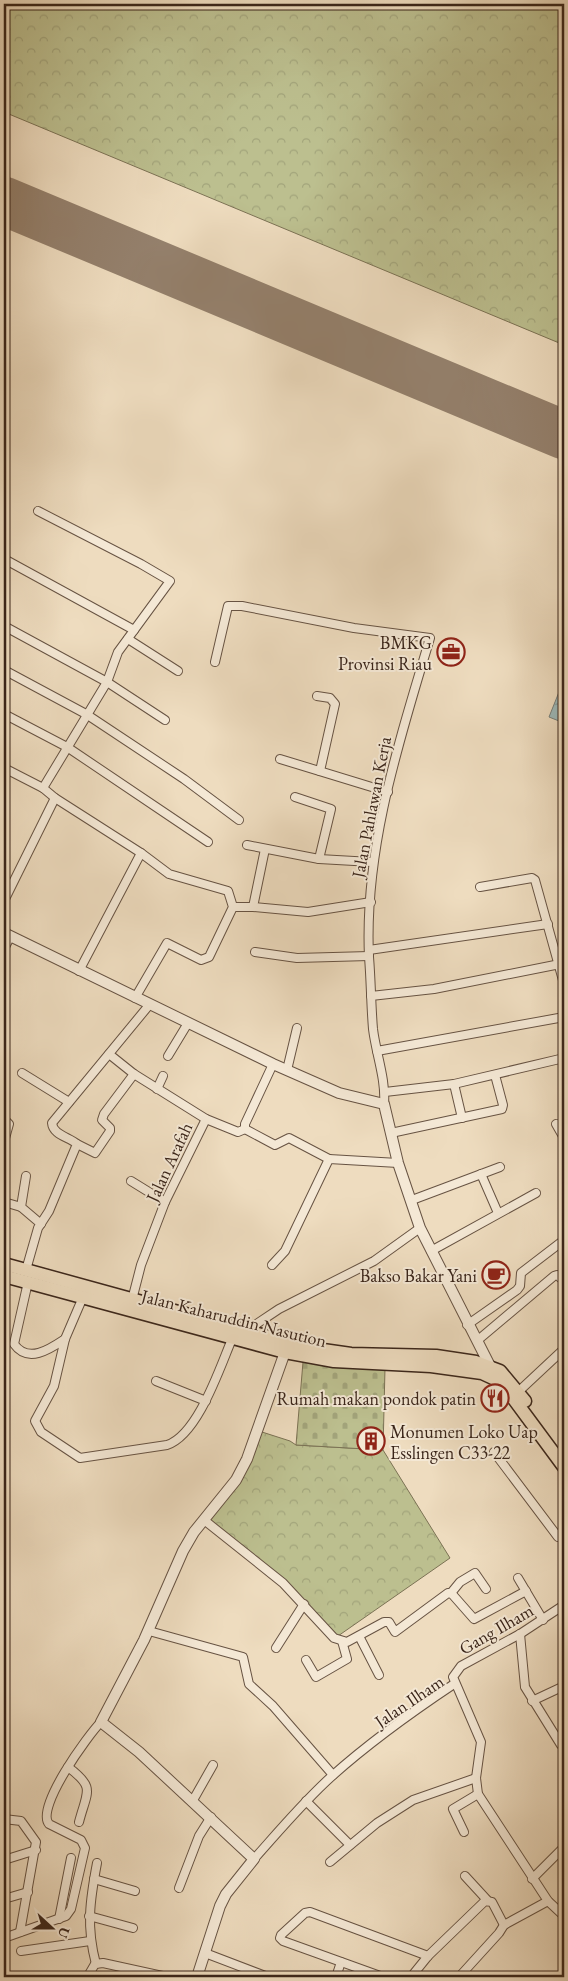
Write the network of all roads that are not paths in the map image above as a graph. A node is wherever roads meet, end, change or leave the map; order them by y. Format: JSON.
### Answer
{"nodes":[{"id":1,"x":38,"y":511,"type":"dead end"},
{"id":2,"x":6,"y":560,"type":"dead end"},
{"id":3,"x":4,"y":626,"type":"edge"},
{"id":4,"x":134,"y":630,"type":"junction"},
{"id":5,"x":128,"y":639,"type":"junction"},
{"id":6,"x":215,"y":662,"type":"dead end"},
{"id":7,"x":4,"y":670,"type":"edge"},
{"id":8,"x":178,"y":671,"type":"dead end"},
{"id":9,"x":107,"y":682,"type":"junction"},
{"id":10,"x":317,"y":696,"type":"dead end"},
{"id":11,"x":4,"y":714,"type":"edge"},
{"id":12,"x":86,"y":714,"type":"junction"},
{"id":13,"x":165,"y":720,"type":"dead end"},
{"id":14,"x":67,"y":747,"type":"junction"},
{"id":15,"x":280,"y":759,"type":"dead end"},
{"id":16,"x":4,"y":768,"type":"edge"},
{"id":17,"x":320,"y":771,"type":"junction"},
{"id":18,"x":43,"y":788,"type":"junction"},
{"id":19,"x":388,"y":792,"type":"junction"},
{"id":20,"x":295,"y":797,"type":"dead end"},
{"id":21,"x":55,"y":798,"type":"junction"},
{"id":22,"x":239,"y":820,"type":"dead end"},
{"id":23,"x":208,"y":842,"type":"dead end"},
{"id":24,"x":247,"y":845,"type":"dead end"},
{"id":25,"x":265,"y":849,"type":"junction"},
{"id":26,"x":141,"y":853,"type":"junction"},
{"id":27,"x":319,"y":859,"type":"junction"},
{"id":28,"x":372,"y":862,"type":"junction"},
{"id":29,"x":480,"y":887,"type":"dead end"},
{"id":30,"x":4,"y":901,"type":"edge"},
{"id":31,"x":371,"y":902,"type":"junction"},
{"id":32,"x":233,"y":907,"type":"junction"},
{"id":33,"x":253,"y":907,"type":"junction"},
{"id":34,"x":548,"y":924,"type":"junction"},
{"id":35,"x":7,"y":935,"type":"edge"},
{"id":36,"x":4,"y":949,"type":"edge"},
{"id":37,"x":255,"y":952,"type":"dead end"},
{"id":38,"x":369,"y":953,"type":"junction"},
{"id":39,"x":560,"y":964,"type":"junction"},
{"id":40,"x":79,"y":971,"type":"junction"},
{"id":41,"x":564,"y":984,"type":"edge"},
{"id":42,"x":371,"y":996,"type":"junction"},
{"id":43,"x":135,"y":998,"type":"junction"},
{"id":44,"x":150,"y":1004,"type":"junction"},
{"id":45,"x":564,"y":1017,"type":"edge"},
{"id":46,"x":188,"y":1022,"type":"junction"},
{"id":47,"x":297,"y":1028,"type":"dead end"},
{"id":48,"x":377,"y":1051,"type":"junction"},
{"id":49,"x":109,"y":1054,"type":"junction"},
{"id":50,"x":168,"y":1056,"type":"dead end"},
{"id":51,"x":564,"y":1058,"type":"edge"},
{"id":52,"x":273,"y":1064,"type":"junction"},
{"id":53,"x":288,"y":1070,"type":"junction"},
{"id":54,"x":22,"y":1073,"type":"dead end"},
{"id":55,"x":134,"y":1074,"type":"junction"},
{"id":56,"x":495,"y":1075,"type":"junction"},
{"id":57,"x":163,"y":1076,"type":"dead end"},
{"id":58,"x":454,"y":1084,"type":"junction"},
{"id":59,"x":157,"y":1089,"type":"junction"},
{"id":60,"x":385,"y":1092,"type":"junction"},
{"id":61,"x":69,"y":1102,"type":"junction"},
{"id":62,"x":384,"y":1104,"type":"junction"},
{"id":63,"x":462,"y":1118,"type":"junction"},
{"id":64,"x":4,"y":1119,"type":"edge"},
{"id":65,"x":206,"y":1119,"type":"junction"},
{"id":66,"x":556,"y":1124,"type":"dead end"},
{"id":67,"x":245,"y":1129,"type":"junction"},
{"id":68,"x":391,"y":1133,"type":"junction"},
{"id":69,"x":564,"y":1138,"type":"edge"},
{"id":70,"x":4,"y":1142,"type":"edge"},
{"id":71,"x":77,"y":1144,"type":"junction"},
{"id":72,"x":329,"y":1160,"type":"junction"},
{"id":73,"x":398,"y":1163,"type":"junction"},
{"id":74,"x":500,"y":1168,"type":"dead end"},
{"id":75,"x":481,"y":1174,"type":"junction"},
{"id":76,"x":26,"y":1176,"type":"dead end"},
{"id":77,"x":131,"y":1181,"type":"dead end"},
{"id":78,"x":536,"y":1193,"type":"dead end"},
{"id":79,"x":412,"y":1200,"type":"junction"},
{"id":80,"x":4,"y":1202,"type":"edge"},
{"id":81,"x":165,"y":1202,"type":"junction"},
{"id":82,"x":21,"y":1207,"type":"junction"},
{"id":83,"x":498,"y":1213,"type":"junction"},
{"id":84,"x":40,"y":1224,"type":"junction"},
{"id":85,"x":420,"y":1228,"type":"junction"},
{"id":86,"x":564,"y":1240,"type":"edge"},
{"id":87,"x":431,"y":1251,"type":"junction"},
{"id":88,"x":4,"y":1264,"type":"edge"},
{"id":89,"x":272,"y":1265,"type":"dead end"},
{"id":90,"x":4,"y":1276,"type":"edge"},
{"id":91,"x":27,"y":1276,"type":"junction"},
{"id":92,"x":564,"y":1281,"type":"edge"},
{"id":93,"x":83,"y":1297,"type":"junction"},
{"id":94,"x":132,"y":1300,"type":"junction"},
{"id":95,"x":200,"y":1324,"type":"junction"},
{"id":96,"x":468,"y":1325,"type":"junction"},
{"id":97,"x":246,"y":1331,"type":"junction"},
{"id":98,"x":65,"y":1339,"type":"junction"},
{"id":99,"x":232,"y":1339,"type":"junction"},
{"id":100,"x":478,"y":1340,"type":"junction"},
{"id":101,"x":564,"y":1349,"type":"edge"},
{"id":102,"x":285,"y":1352,"type":"junction"},
{"id":103,"x":489,"y":1371,"type":"junction"},
{"id":104,"x":156,"y":1381,"type":"dead end"},
{"id":105,"x":518,"y":1392,"type":"junction"},
{"id":106,"x":206,"y":1400,"type":"junction"},
{"id":107,"x":494,"y":1452,"type":"dead end"},
{"id":108,"x":564,"y":1455,"type":"edge"},
{"id":109,"x":564,"y":1468,"type":"edge"},
{"id":110,"x":204,"y":1520,"type":"junction"},
{"id":111,"x":564,"y":1531,"type":"edge"},
{"id":112,"x":518,"y":1578,"type":"dead end"},
{"id":113,"x":486,"y":1589,"type":"dead end"},
{"id":114,"x":526,"y":1591,"type":"junction"},
{"id":115,"x":450,"y":1593,"type":"junction"},
{"id":116,"x":304,"y":1604,"type":"junction"},
{"id":117,"x":564,"y":1605,"type":"edge"},
{"id":118,"x":543,"y":1620,"type":"junction"},
{"id":119,"x":149,"y":1631,"type":"junction"},
{"id":120,"x":520,"y":1634,"type":"junction"},
{"id":121,"x":359,"y":1636,"type":"junction"},
{"id":122,"x":342,"y":1641,"type":"junction"},
{"id":123,"x":276,"y":1648,"type":"dead end"},
{"id":124,"x":306,"y":1660,"type":"dead end"},
{"id":125,"x":379,"y":1675,"type":"dead end"},
{"id":126,"x":454,"y":1684,"type":"junction"},
{"id":127,"x":564,"y":1686,"type":"edge"},
{"id":128,"x":532,"y":1701,"type":"junction"},
{"id":129,"x":101,"y":1722,"type":"junction"},
{"id":130,"x":564,"y":1744,"type":"edge"},
{"id":131,"x":213,"y":1765,"type":"dead end"},
{"id":132,"x":68,"y":1767,"type":"junction"},
{"id":133,"x":333,"y":1775,"type":"junction"},
{"id":134,"x":476,"y":1778,"type":"junction"},
{"id":135,"x":478,"y":1794,"type":"junction"},
{"id":136,"x":306,"y":1801,"type":"junction"},
{"id":137,"x":192,"y":1802,"type":"junction"},
{"id":138,"x":211,"y":1817,"type":"junction"},
{"id":139,"x":4,"y":1819,"type":"edge"},
{"id":140,"x":79,"y":1822,"type":"dead end"},
{"id":141,"x":464,"y":1832,"type":"dead end"},
{"id":142,"x":350,"y":1845,"type":"junction"},
{"id":143,"x":564,"y":1847,"type":"edge"},
{"id":144,"x":36,"y":1850,"type":"junction"},
{"id":145,"x":558,"y":1854,"type":"junction"},
{"id":146,"x":71,"y":1858,"type":"dead end"},
{"id":147,"x":254,"y":1859,"type":"junction"},
{"id":148,"x":4,"y":1860,"type":"edge"},
{"id":149,"x":564,"y":1860,"type":"edge"},
{"id":150,"x":330,"y":1862,"type":"dead end"},
{"id":151,"x":98,"y":1863,"type":"dead end"},
{"id":152,"x":465,"y":1876,"type":"dead end"},
{"id":153,"x":94,"y":1879,"type":"junction"},
{"id":154,"x":532,"y":1879,"type":"junction"},
{"id":155,"x":179,"y":1888,"type":"dead end"},
{"id":156,"x":135,"y":1891,"type":"dead end"},
{"id":157,"x":28,"y":1892,"type":"junction"},
{"id":158,"x":4,"y":1899,"type":"edge"},
{"id":159,"x":488,"y":1901,"type":"junction"},
{"id":160,"x":548,"y":1901,"type":"junction"},
{"id":161,"x":89,"y":1916,"type":"junction"},
{"id":162,"x":564,"y":1916,"type":"edge"},
{"id":163,"x":59,"y":1919,"type":"junction"},
{"id":164,"x":504,"y":1925,"type":"junction"},
{"id":165,"x":133,"y":1928,"type":"dead end"},
{"id":166,"x":20,"y":1932,"type":"junction"},
{"id":167,"x":4,"y":1938,"type":"edge"},
{"id":168,"x":90,"y":1941,"type":"junction"},
{"id":169,"x":21,"y":1952,"type":"dead end"},
{"id":170,"x":205,"y":1953,"type":"junction"},
{"id":171,"x":428,"y":1956,"type":"junction"},
{"id":172,"x":341,"y":1962,"type":"junction"},
{"id":173,"x":96,"y":1964,"type":"junction"},
{"id":174,"x":76,"y":1977,"type":"edge"},
{"id":175,"x":167,"y":1977,"type":"edge"},
{"id":176,"x":197,"y":1977,"type":"edge"},
{"id":177,"x":268,"y":1977,"type":"edge"},
{"id":178,"x":336,"y":1977,"type":"edge"},
{"id":179,"x":383,"y":1977,"type":"edge"},
{"id":180,"x":411,"y":1977,"type":"edge"},
{"id":181,"x":459,"y":1977,"type":"edge"}],
"edges":[{"from":1,"to":4,"type":"street"},
{"from":2,"to":4,"type":"street"},
{"from":3,"to":9,"type":"street"},
{"from":4,"to":5,"type":"street"},
{"from":5,"to":8,"type":"street"},
{"from":5,"to":9,"type":"street"},
{"from":6,"to":19,"type":"street","name":"Jalan Pahlawan Kerja"},
{"from":7,"to":12,"type":"street"},
{"from":9,"to":12,"type":"street"},
{"from":9,"to":13,"type":"street"},
{"from":10,"to":17,"type":"street"},
{"from":11,"to":14,"type":"street"},
{"from":12,"to":14,"type":"street"},
{"from":12,"to":22,"type":"street"},
{"from":14,"to":18,"type":"street"},
{"from":14,"to":23,"type":"street"},
{"from":15,"to":17,"type":"street"},
{"from":16,"to":18,"type":"street"},
{"from":17,"to":19,"type":"street"},
{"from":18,"to":21,"type":"street"},
{"from":19,"to":28,"type":"street","name":"Jalan Pahlawan Kerja"},
{"from":20,"to":27,"type":"street"},
{"from":21,"to":26,"type":"street"},
{"from":21,"to":30,"type":"street"},
{"from":24,"to":25,"type":"street"},
{"from":25,"to":27,"type":"street"},
{"from":25,"to":33,"type":"street"},
{"from":26,"to":32,"type":"street"},
{"from":26,"to":40,"type":"street"},
{"from":27,"to":28,"type":"street"},
{"from":28,"to":31,"type":"street","name":"Jalan Pahlawan Kerja"},
{"from":29,"to":34,"type":"street"},
{"from":31,"to":33,"type":"street"},
{"from":31,"to":38,"type":"street","name":"Jalan Pahlawan Kerja"},
{"from":32,"to":33,"type":"street"},
{"from":32,"to":43,"type":"street"},
{"from":34,"to":38,"type":"street"},
{"from":34,"to":39,"type":"street"},
{"from":35,"to":36,"type":"street"},
{"from":35,"to":40,"type":"street"},
{"from":37,"to":38,"type":"street"},
{"from":38,"to":42,"type":"street","name":"Jalan Pahlawan Kerja"},
{"from":39,"to":41,"type":"street"},
{"from":39,"to":42,"type":"street"},
{"from":40,"to":43,"type":"street"},
{"from":42,"to":48,"type":"street","name":"Jalan Pahlawan Kerja"},
{"from":43,"to":44,"type":"street"},
{"from":44,"to":46,"type":"street"},
{"from":44,"to":49,"type":"street"},
{"from":45,"to":48,"type":"street"},
{"from":46,"to":50,"type":"street"},
{"from":46,"to":52,"type":"street"},
{"from":47,"to":53,"type":"street"},
{"from":48,"to":60,"type":"street","name":"Jalan Pahlawan Kerja"},
{"from":49,"to":55,"type":"street","name":"Jalan Arafah"},
{"from":49,"to":61,"type":"street"},
{"from":51,"to":56,"type":"street"},
{"from":52,"to":53,"type":"street"},
{"from":52,"to":67,"type":"street"},
{"from":53,"to":62,"type":"street"},
{"from":54,"to":61,"type":"street"},
{"from":55,"to":59,"type":"street","name":"Jalan Arafah"},
{"from":55,"to":71,"type":"street"},
{"from":56,"to":58,"type":"street"},
{"from":56,"to":63,"type":"street"},
{"from":57,"to":59,"type":"street"},
{"from":58,"to":60,"type":"street"},
{"from":58,"to":63,"type":"street"},
{"from":59,"to":65,"type":"street","name":"Jalan Arafah"},
{"from":60,"to":62,"type":"street","name":"Jalan Pahlawan Kerja"},
{"from":61,"to":71,"type":"street"},
{"from":62,"to":68,"type":"street","name":"Jalan Pahlawan Kerja"},
{"from":63,"to":68,"type":"street"},
{"from":64,"to":70,"type":"street"},
{"from":65,"to":67,"type":"street"},
{"from":65,"to":81,"type":"street","name":"Jalan Arafah"},
{"from":66,"to":69,"type":"street"},
{"from":67,"to":72,"type":"street"},
{"from":68,"to":73,"type":"street","name":"Jalan Pahlawan Kerja"},
{"from":71,"to":84,"type":"street"},
{"from":72,"to":73,"type":"street"},
{"from":72,"to":89,"type":"street"},
{"from":73,"to":79,"type":"street","name":"Jalan Pahlawan Kerja"},
{"from":74,"to":75,"type":"street"},
{"from":75,"to":79,"type":"street"},
{"from":75,"to":83,"type":"street"},
{"from":76,"to":82,"type":"street"},
{"from":77,"to":81,"type":"street"},
{"from":78,"to":83,"type":"street"},
{"from":79,"to":85,"type":"street","name":"Jalan Pahlawan Kerja"},
{"from":80,"to":82,"type":"street"},
{"from":81,"to":94,"type":"street","name":"Jalan Arafah"},
{"from":82,"to":84,"type":"street"},
{"from":83,"to":87,"type":"street"},
{"from":84,"to":91,"type":"street"},
{"from":85,"to":87,"type":"street","name":"Jalan Pahlawan Kerja"},
{"from":85,"to":97,"type":"street"},
{"from":86,"to":96,"type":"street"},
{"from":87,"to":96,"type":"street","name":"Jalan Pahlawan Kerja"},
{"from":88,"to":91,"type":"highway","name":"Jalan Kaharuddin Nasution"},
{"from":90,"to":91,"type":"highway","name":"Jalan Kaharuddin Nasution"},
{"from":91,"to":93,"type":"highway","name":"Jalan Kaharuddin Nasution"},
{"from":91,"to":94,"type":"highway","name":"Jalan Kaharuddin Nasution"},
{"from":91,"to":98,"type":"street"},
{"from":92,"to":100,"type":"street"},
{"from":93,"to":95,"type":"highway","name":"Jalan Kaharuddin Nasution"},
{"from":93,"to":98,"type":"street"},
{"from":94,"to":95,"type":"highway","name":"Jalan Kaharuddin Nasution"},
{"from":95,"to":97,"type":"highway","name":"Jalan Kaharuddin Nasution"},
{"from":95,"to":99,"type":"highway","name":"Jalan Kaharuddin Nasution"},
{"from":96,"to":100,"type":"street","name":"Jalan Pahlawan Kerja"},
{"from":97,"to":103,"type":"highway","name":"Jalan Kaharuddin Nasution"},
{"from":98,"to":106,"type":"street"},
{"from":99,"to":102,"type":"highway","name":"Jalan Kaharuddin Nasution"},
{"from":99,"to":106,"type":"street"},
{"from":100,"to":103,"type":"street","name":"Jalan Pahlawan Kerja"},
{"from":101,"to":105,"type":"street"},
{"from":102,"to":103,"type":"highway","name":"Jalan Kaharuddin Nasution"},
{"from":102,"to":110,"type":"street"},
{"from":103,"to":105,"type":"highway","name":"Jalan Kaharuddin Nasution"},
{"from":103,"to":109,"type":"highway","name":"Jalan Kaharuddin Nasution"},
{"from":104,"to":106,"type":"street"},
{"from":105,"to":108,"type":"highway","name":"Jalan Kaharuddin Nasution"},
{"from":107,"to":111,"type":"street"},
{"from":110,"to":116,"type":"street"},
{"from":110,"to":119,"type":"street"},
{"from":112,"to":114,"type":"street"},
{"from":113,"to":115,"type":"street"},
{"from":114,"to":115,"type":"street"},
{"from":114,"to":118,"type":"street"},
{"from":115,"to":121,"type":"street"},
{"from":116,"to":122,"type":"street"},
{"from":116,"to":123,"type":"street"},
{"from":117,"to":118,"type":"street","name":"Gang Ilham"},
{"from":118,"to":120,"type":"street","name":"Gang Ilham"},
{"from":119,"to":129,"type":"street"},
{"from":119,"to":133,"type":"street"},
{"from":120,"to":126,"type":"street","name":"Gang Ilham"},
{"from":120,"to":128,"type":"street"},
{"from":121,"to":122,"type":"street"},
{"from":121,"to":125,"type":"street"},
{"from":122,"to":124,"type":"street"},
{"from":126,"to":133,"type":"street","name":"Jalan Ilham"},
{"from":126,"to":134,"type":"street","name":"Jalan Ilham"},
{"from":127,"to":128,"type":"street"},
{"from":128,"to":130,"type":"street"},
{"from":129,"to":132,"type":"street"},
{"from":129,"to":137,"type":"street"},
{"from":131,"to":137,"type":"street"},
{"from":132,"to":140,"type":"street"},
{"from":132,"to":163,"type":"street"},
{"from":133,"to":136,"type":"street","name":"Jalan Ilham"},
{"from":134,"to":135,"type":"street","name":"Jalan Ilham"},
{"from":134,"to":142,"type":"street"},
{"from":135,"to":141,"type":"street"},
{"from":135,"to":154,"type":"street","name":"Jalan Ilham"},
{"from":136,"to":142,"type":"street"},
{"from":136,"to":147,"type":"street","name":"Jalan Ilham"},
{"from":137,"to":138,"type":"street"},
{"from":138,"to":147,"type":"street"},
{"from":138,"to":155,"type":"street"},
{"from":139,"to":144,"type":"street"},
{"from":142,"to":150,"type":"street"},
{"from":143,"to":145,"type":"street"},
{"from":144,"to":148,"type":"street"},
{"from":144,"to":157,"type":"street"},
{"from":145,"to":149,"type":"street"},
{"from":145,"to":154,"type":"street"},
{"from":146,"to":163,"type":"street"},
{"from":147,"to":170,"type":"street"},
{"from":151,"to":153,"type":"street"},
{"from":152,"to":159,"type":"street"},
{"from":153,"to":156,"type":"street"},
{"from":153,"to":161,"type":"street"},
{"from":154,"to":160,"type":"street","name":"Jalan Ilham"},
{"from":157,"to":158,"type":"street"},
{"from":157,"to":166,"type":"street"},
{"from":159,"to":164,"type":"street"},
{"from":159,"to":171,"type":"street"},
{"from":160,"to":162,"type":"street","name":"Jalan Ilham"},
{"from":160,"to":164,"type":"street"},
{"from":161,"to":165,"type":"street"},
{"from":161,"to":168,"type":"street"},
{"from":163,"to":166,"type":"street"},
{"from":164,"to":181,"type":"street"},
{"from":166,"to":167,"type":"street"},
{"from":168,"to":169,"type":"street"},
{"from":168,"to":173,"type":"street"},
{"from":170,"to":176,"type":"street"},
{"from":170,"to":177,"type":"street"},
{"from":171,"to":172,"type":"street"},
{"from":171,"to":180,"type":"street"},
{"from":172,"to":178,"type":"street"},
{"from":172,"to":179,"type":"street"},
{"from":173,"to":174,"type":"street"},
{"from":173,"to":175,"type":"street"}]}
